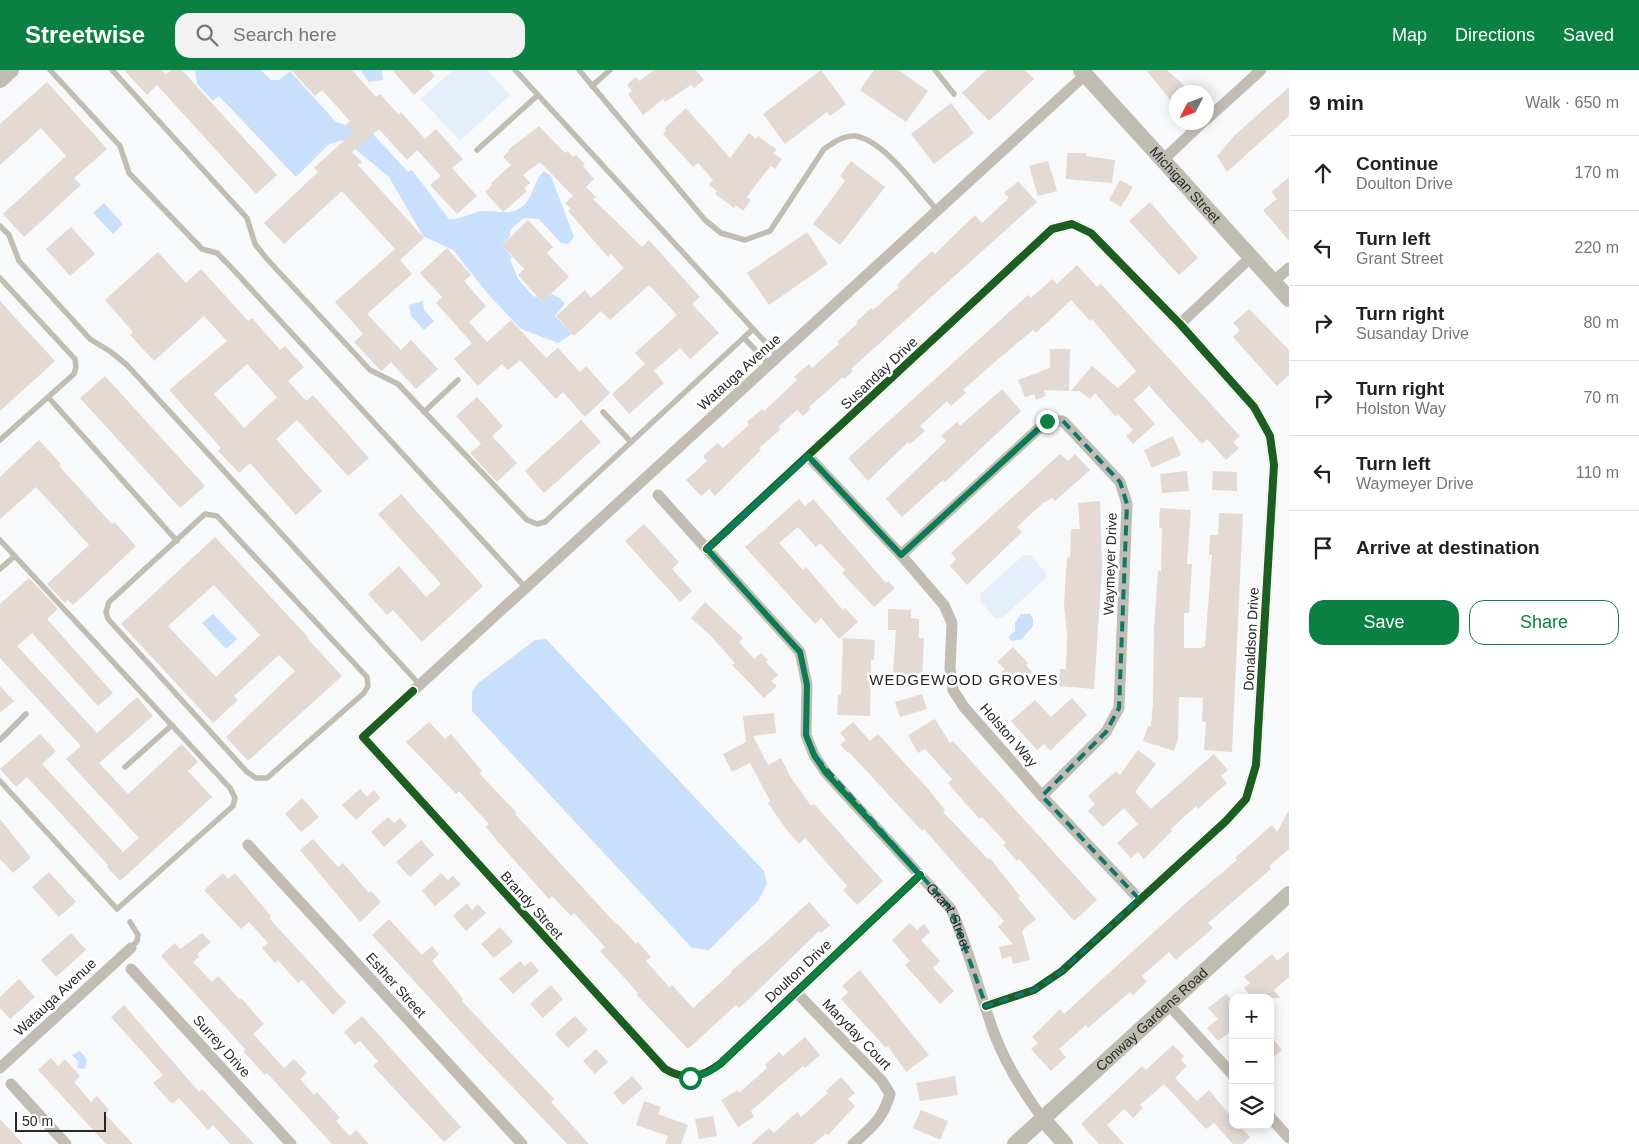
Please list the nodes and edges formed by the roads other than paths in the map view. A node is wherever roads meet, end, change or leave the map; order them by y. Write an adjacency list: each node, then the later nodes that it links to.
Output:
1 (11, 70): 10 (street)
2 (50, 70): 45 (lane)
3 (112, 70): 33 (lane)
4 (515, 70): 13 (lane)
5 (579, 70): 11 (lane)
6 (610, 70): 11 (lane)
7 (935, 70): 12 (lane)
8 (1261, 70): 14 (street)
9 (1083, 73): 17 (street, Michigan Street); 18 (street, Watauga Avenue)
10 (0, 80)
11 (592, 86): 18 (lane)
12 (954, 94)
13 (538, 95): 16 (lane); 27 (lane)
14 (1214, 113)
15 (1195, 130): 17 (street)
16 (477, 150)
17 (1163, 160): 21 (street, Michigan Street)
18 (937, 210): 29 (street, Watauga Avenue)
19 (1072, 224): 26 (street, Donaldson Drive); 37 (street, Susanday Drive)
20 (0, 226): 46 (lane)
21 (1251, 257): 24 (street, Michigan Street); 26 (street)
22 (1289, 268): 24 (street)
23 (0, 278): 32 (lane)
24 (1273, 282): 25 (street, Michigan Street)
25 (1289, 299)
26 (1180, 324): 57 (street, Donaldson Drive)
27 (753, 329): 28 (lane); 29 (lane)
28 (744, 338): 30 (lane); 36 (lane)
29 (778, 356): 30 (street, Watauga Avenue)
30 (769, 364): 45 (street, Watauga Avenue)
31 (458, 380): 33 (lane)
32 (48, 397): 35 (lane); 40 (lane)
33 (424, 412): 36 (lane)
34 (603, 412): 36 (lane)
35 (0, 440)
36 (631, 442)
37 (808, 456): 41 (street, Susanday Drive); 42 (street, Holston Way)
38 (658, 496): 41 (street, Grant Street)
39 (0, 540): 43 (lane)
40 (176, 541): 40 (lane)
41 (707, 549): 55 (street, Grant Street)
42 (901, 555): 53 (street, Holston Way); 53 (street, Waymeyer Drive)
43 (15, 556): 44 (lane); 48 (lane)
44 (0, 569)
45 (526, 588): 46 (street, Watauga Avenue)
46 (416, 688)
47 (26, 714): 50 (lane)
48 (172, 725): 51 (lane); 52 (lane)
49 (363, 737): 66 (street, Brandy Street)
50 (0, 740)
51 (125, 767)
52 (0, 781)
53 (1042, 796): 57 (street, Holston Way)
54 (248, 845): 73 (street, Esther Street)
55 (920, 875): 61 (street, Doulton Drive); 63 (street, Grant Street)
56 (1289, 894): 62 (street, Conway Gardens Road)
57 (1139, 899): 63 (street, Donaldson Drive)
58 (130, 922): 59 (lane)
59 (131, 948): 64 (street, Watauga Avenue)
60 (131, 969): 72 (street, Surrey Drive)
61 (797, 993): 66 (street, Doulton Drive); 74 (street, Maryday Court)
62 (1168, 1004): 65 (street); 68 (street, Conway Gardens Road)
63 (986, 1006): 68 (street, Grant Street)
64 (0, 1068)
65 (1229, 1072)
66 (690, 1078)
67 (11, 1084): 71 (street)
68 (1043, 1120): 75 (street, Conway Gardens Road); 76 (street, Grant Street)
69 (1274, 1121): 70 (street)
70 (1289, 1138)
71 (66, 1144)
72 (291, 1144)
73 (522, 1144)
74 (853, 1144)
75 (1015, 1144)
76 (1065, 1144)

